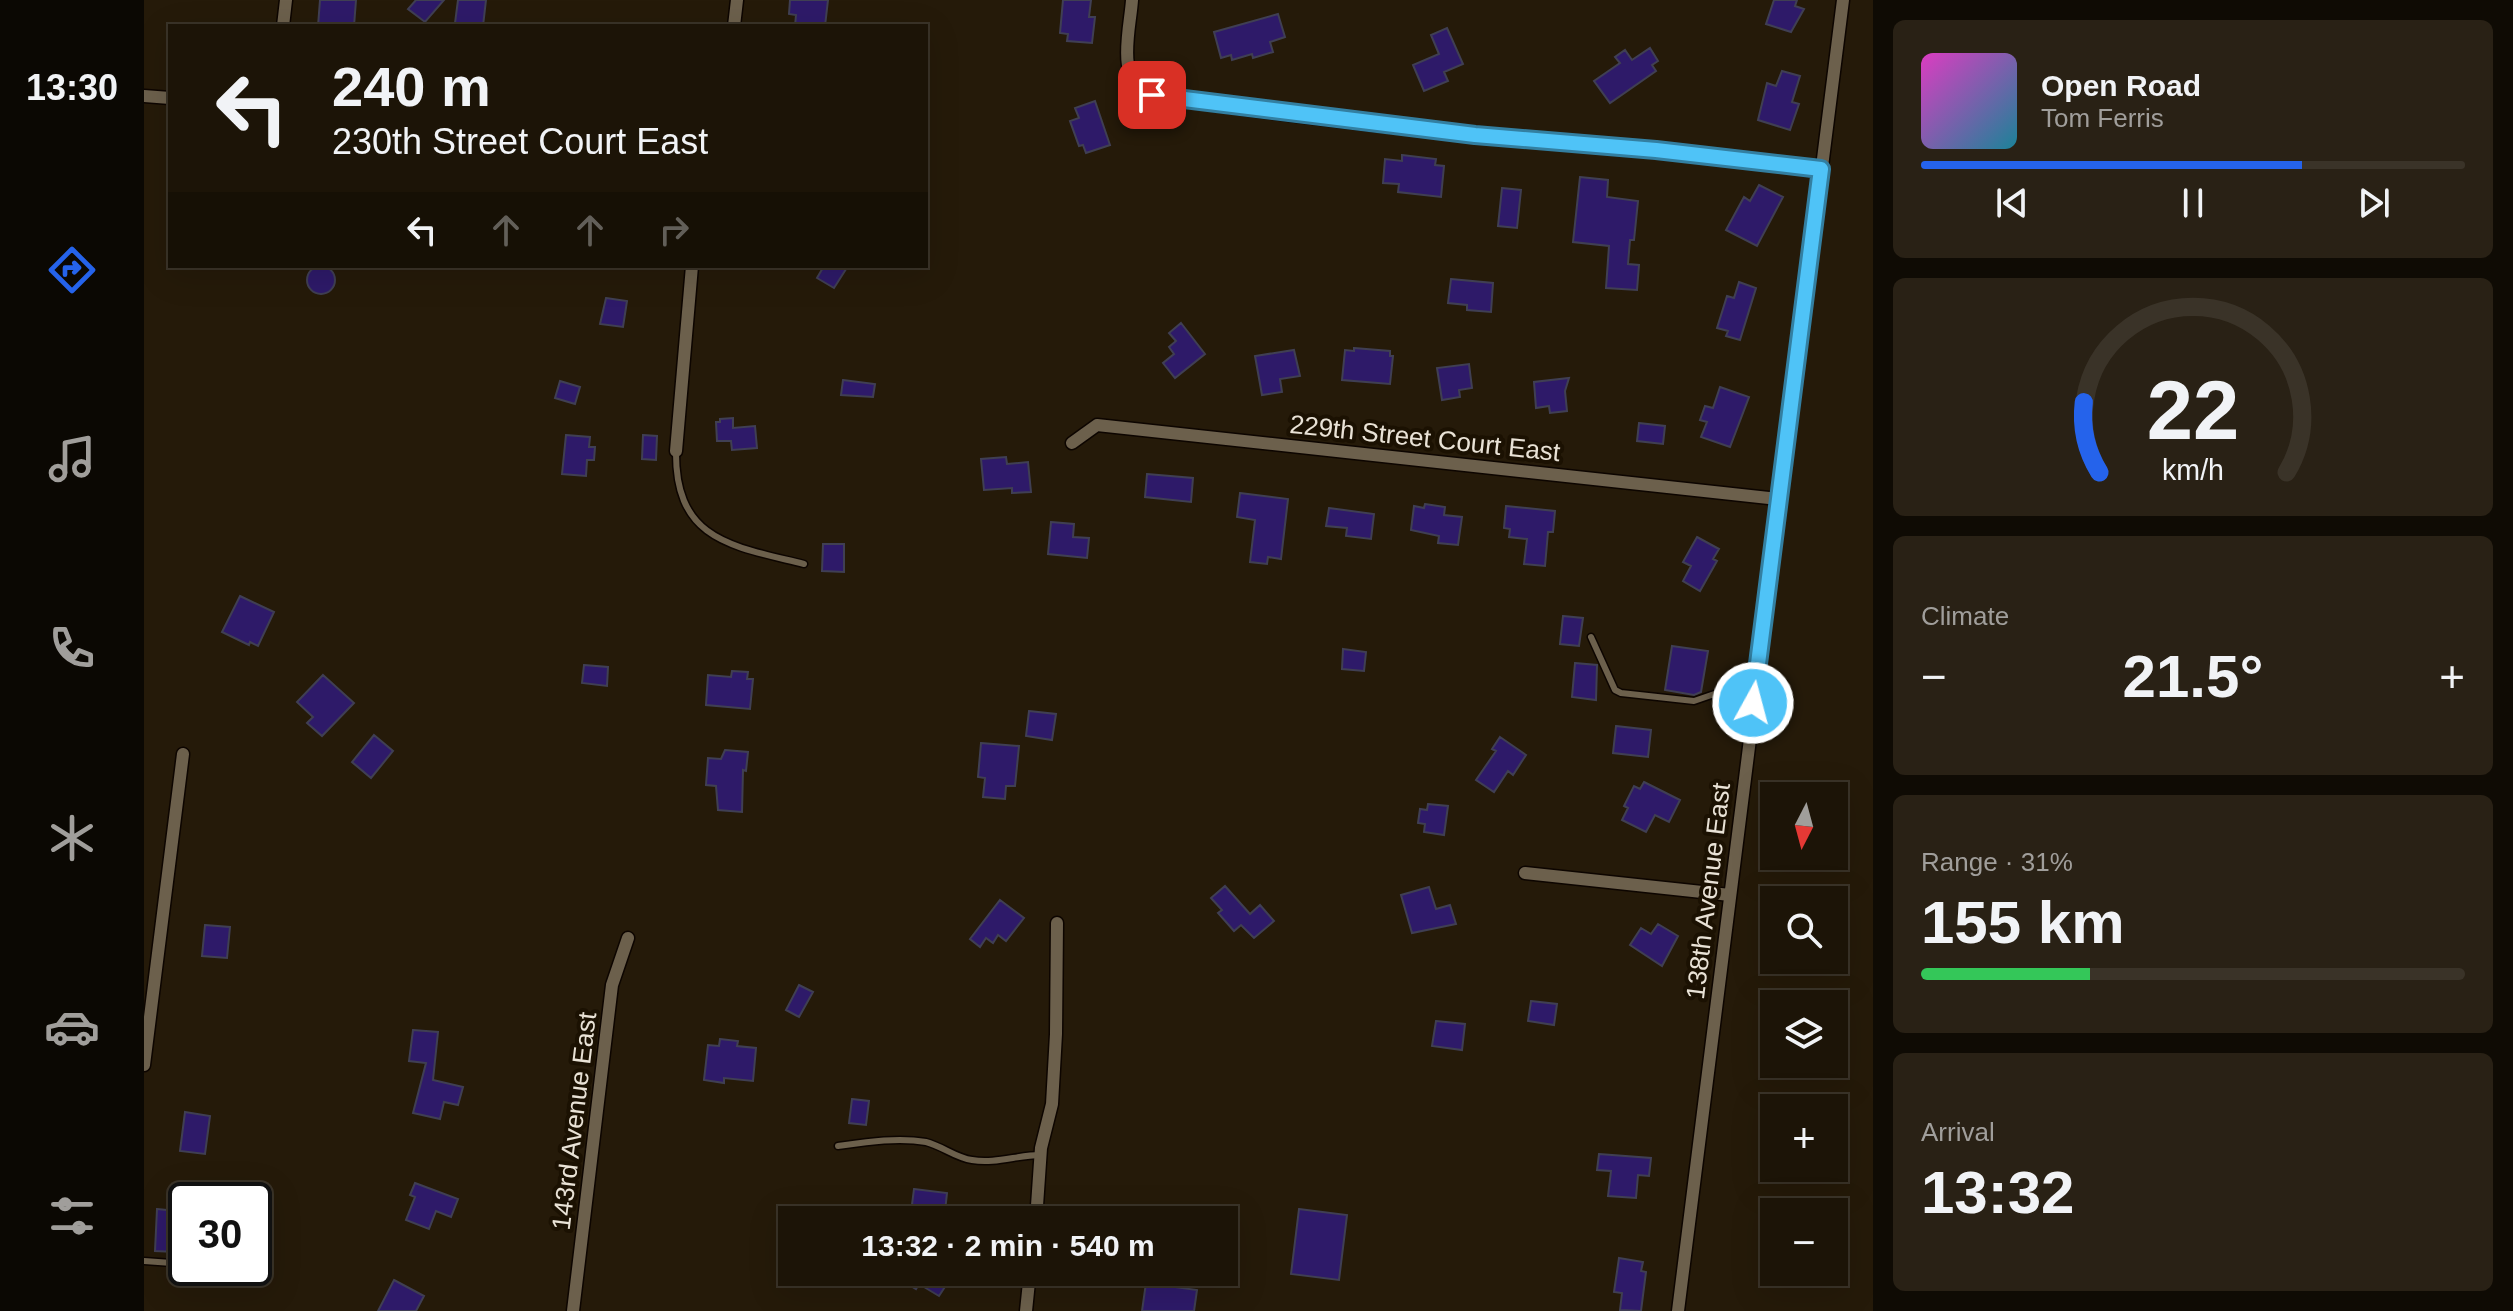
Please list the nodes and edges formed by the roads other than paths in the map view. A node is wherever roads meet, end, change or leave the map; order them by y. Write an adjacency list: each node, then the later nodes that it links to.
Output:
1 (286, 0): 5 (street)
2 (737, 0): 6 (street)
3 (1132, 0): 9 (street)
4 (1843, 0): 9 (street, 138th Avenue East)
5 (283, 24)
6 (734, 24)
7 (144, 96): 8 (street)
8 (168, 98)
9 (1821, 169): 13 (street, 138th Avenue East)
10 (692, 268): 12 (street)
11 (1072, 443): 13 (street, 229th Street Court East)
12 (676, 451): 14 (lane)
13 (1778, 499): 16 (street, 138th Avenue East)
14 (804, 564)
15 (1591, 637): 16 (lane)
16 (1753, 703): 19 (street, 138th Avenue East)
17 (183, 754): 22 (street)
18 (1525, 873): 19 (street)
19 (1730, 895): 31 (street, 138th Avenue East)
20 (1057, 923): 24 (street)
21 (628, 938): 29 (street, 143rd Avenue East)
22 (144, 1065)
23 (838, 1146): 24 (lane)
24 (1040, 1155): 25 (street)
25 (1037, 1206)
26 (144, 1261): 27 (lane)
27 (168, 1263)
28 (1029, 1286): 30 (street)
29 (573, 1311)
30 (1026, 1311)
31 (1678, 1311)

